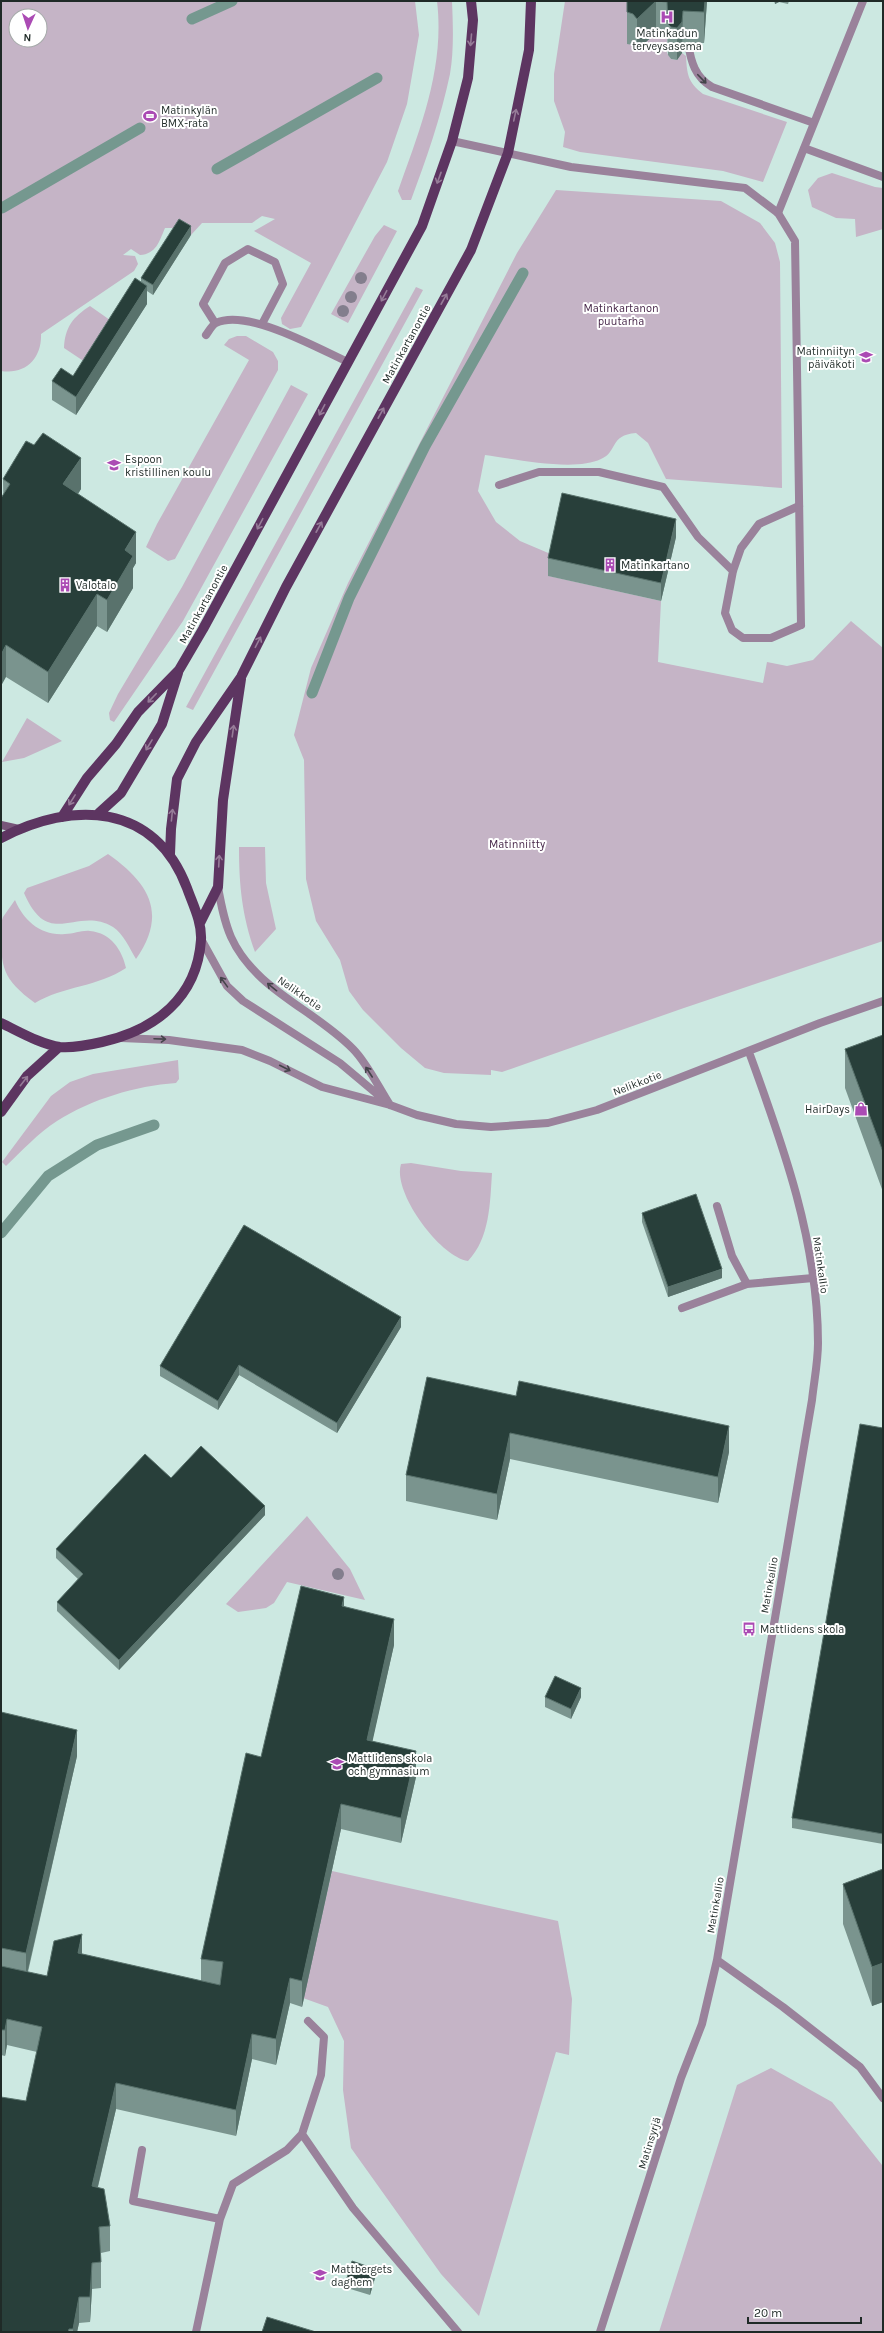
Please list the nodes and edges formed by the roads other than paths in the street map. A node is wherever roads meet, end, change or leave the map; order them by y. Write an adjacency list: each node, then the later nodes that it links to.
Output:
1 (471, 1): 6 (main road, Matinkartanontie, one-way to 6)
2 (531, 1): 8 (main road, Matinkartanontie, one-way to 2)
3 (864, 1): 5 (street)
4 (688, 43): 5 (street, one-way to 5)
5 (814, 123): 7 (street)
6 (452, 141): 8 (street); 14 (main road, Matinkartanontie, one-way to 14)
7 (804, 148): 9 (street); 10 (street)
8 (508, 153): 10 (street); 19 (main road, Matinkartanontie, one-way to 8)
9 (883, 177)
10 (778, 213): 16 (street)
11 (215, 323): 12 (street); 12 (street); 13 (street)
12 (262, 324): 14 (street)
13 (206, 335)
14 (348, 362): 18 (main road, Matinkartanontie, one-way to 18)
15 (499, 485): 17 (street)
16 (799, 506): 17 (street); 17 (street)
17 (733, 571)
18 (179, 670): 20 (main road, Matinkartanontie, one-way to 20); 21 (main road, Matinkartanontie, one-way to 21)
19 (241, 677): 25 (main road, Matinkartanontie, one-way to 19); 26 (main road, Matinkartanontie, one-way to 19)
20 (99, 814): 21 (main road); 25 (main road)
21 (62, 817): 23 (main road)
22 (1, 825): 23 (main road)
23 (19, 829): 24 (main road)
24 (1, 838)
25 (170, 854): 27 (main road)
26 (218, 887): 27 (main road, Matinkartanontie); 34 (street, Nelikkotie, one-way to 26)
27 (200, 923): 28 (main road)
28 (201, 939): 31 (main road); 34 (street, Nelikkotie, one-way to 28)
29 (883, 1001): 33 (street, Nelikkotie)
30 (1, 1023): 32 (main road)
31 (121, 1038): 32 (main road); 34 (street, Nelikkotie, one-way to 34)
32 (60, 1047): 35 (main road, one-way to 32)
33 (749, 1052): 34 (street, Nelikkotie); 37 (street, Matinkallio)
34 (390, 1105)
35 (1, 1112)
36 (717, 1206): 38 (street)
37 (812, 1278): 38 (street); 40 (street, Matinkallio)
38 (747, 1284): 39 (street)
39 (682, 1308)
40 (717, 1960): 42 (street); 48 (street, Matinsyrjä)
41 (308, 2021): 43 (street)
42 (883, 2098)
43 (302, 2134): 45 (street); 47 (street)
44 (142, 2150): 45 (street)
45 (220, 2219): 46 (street)
46 (196, 2332)
47 (458, 2332)
48 (600, 2332)

